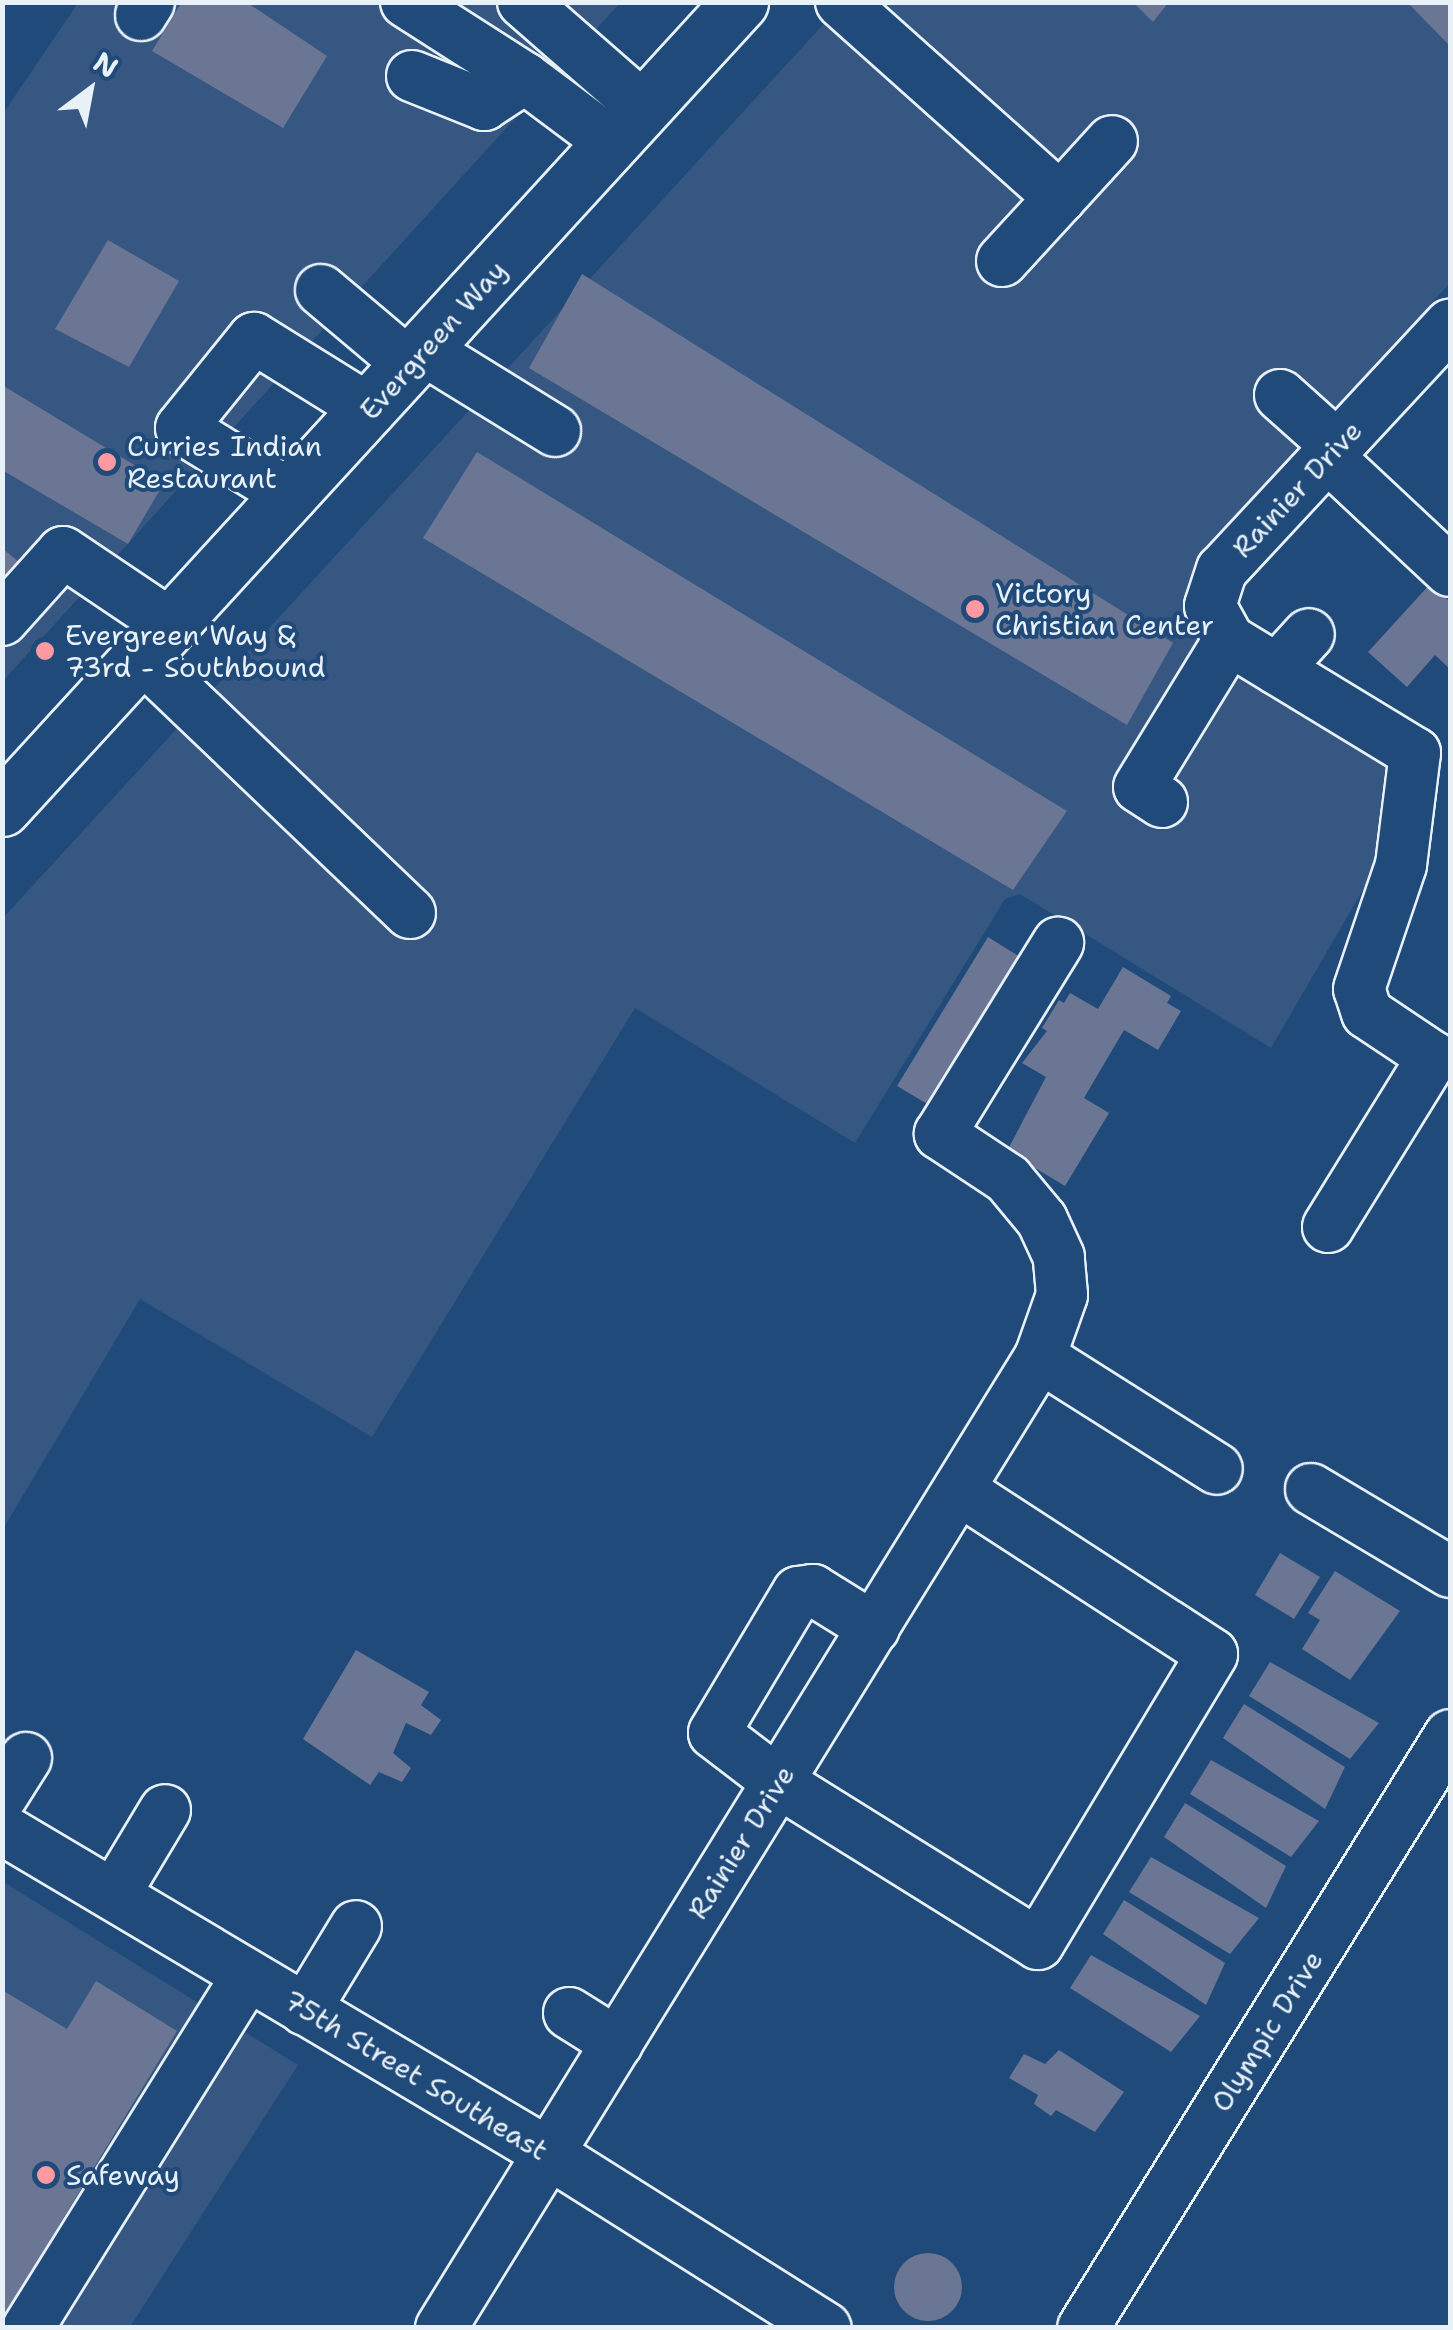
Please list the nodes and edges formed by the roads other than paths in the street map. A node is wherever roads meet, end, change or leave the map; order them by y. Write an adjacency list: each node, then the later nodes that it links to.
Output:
1 (406, 2): 6 (street)
2 (523, 2): 7 (street)
3 (740, 2): 7 (main road, Evergreen Way)
4 (841, 2): 9 (street)
5 (412, 76): 6 (street)
6 (525, 78): 7 (street)
7 (628, 126): 13 (main road, Evergreen Way)
8 (1112, 141): 9 (street)
9 (1060, 198): 10 (street)
10 (1002, 260)
11 (321, 290): 13 (street)
12 (1449, 329): 17 (street, Rainier Drive)
13 (417, 358): 15 (main road, Evergreen Way); 16 (street)
14 (1280, 396): 17 (street)
15 (370, 410): 18 (main road, Evergreen Way); 18 (street)
16 (555, 432)
17 (1332, 451): 19 (street); 22 (street, Rainier Drive)
18 (292, 496): 21 (main road, Evergreen Way)
19 (1450, 571)
20 (2, 620): 21 (street)
21 (156, 640): 23 (main road, Evergreen Way); 25 (street)
22 (1229, 640): 24 (street); 27 (street)
23 (6, 797)
24 (1162, 802)
25 (410, 913)
26 (1058, 943): 29 (street, Rainier Drive)
27 (1442, 1043): 28 (street)
28 (1328, 1227)
29 (1040, 1357): 30 (street, Rainier Drive); 31 (street)
30 (961, 1460): 34 (street, Rainier Drive); 36 (street)
31 (1217, 1469)
32 (1311, 1489): 33 (street)
33 (1450, 1572)
34 (874, 1628): 36 (street, Rainier Drive); 36 (street)
35 (1450, 1735): 49 (street, Olympic Drive)
36 (778, 1782): 44 (street, Rainier Drive)
37 (165, 1810): 39 (street)
38 (2, 1829): 39 (street, 75th Street Southeast)
39 (114, 1896): 41 (street, 75th Street Southeast)
40 (356, 1926): 42 (street)
41 (247, 1976): 42 (street, 75th Street Southeast); 46 (street)
42 (305, 2010): 45 (street, 75th Street Southeast)
43 (569, 2013): 44 (street)
44 (617, 2043): 45 (street, Rainier Drive)
45 (548, 2153): 47 (street, Rainier Drive); 48 (street, 75th Street Southeast)
46 (28, 2328)
47 (440, 2328)
48 (826, 2328)
49 (1083, 2328)

